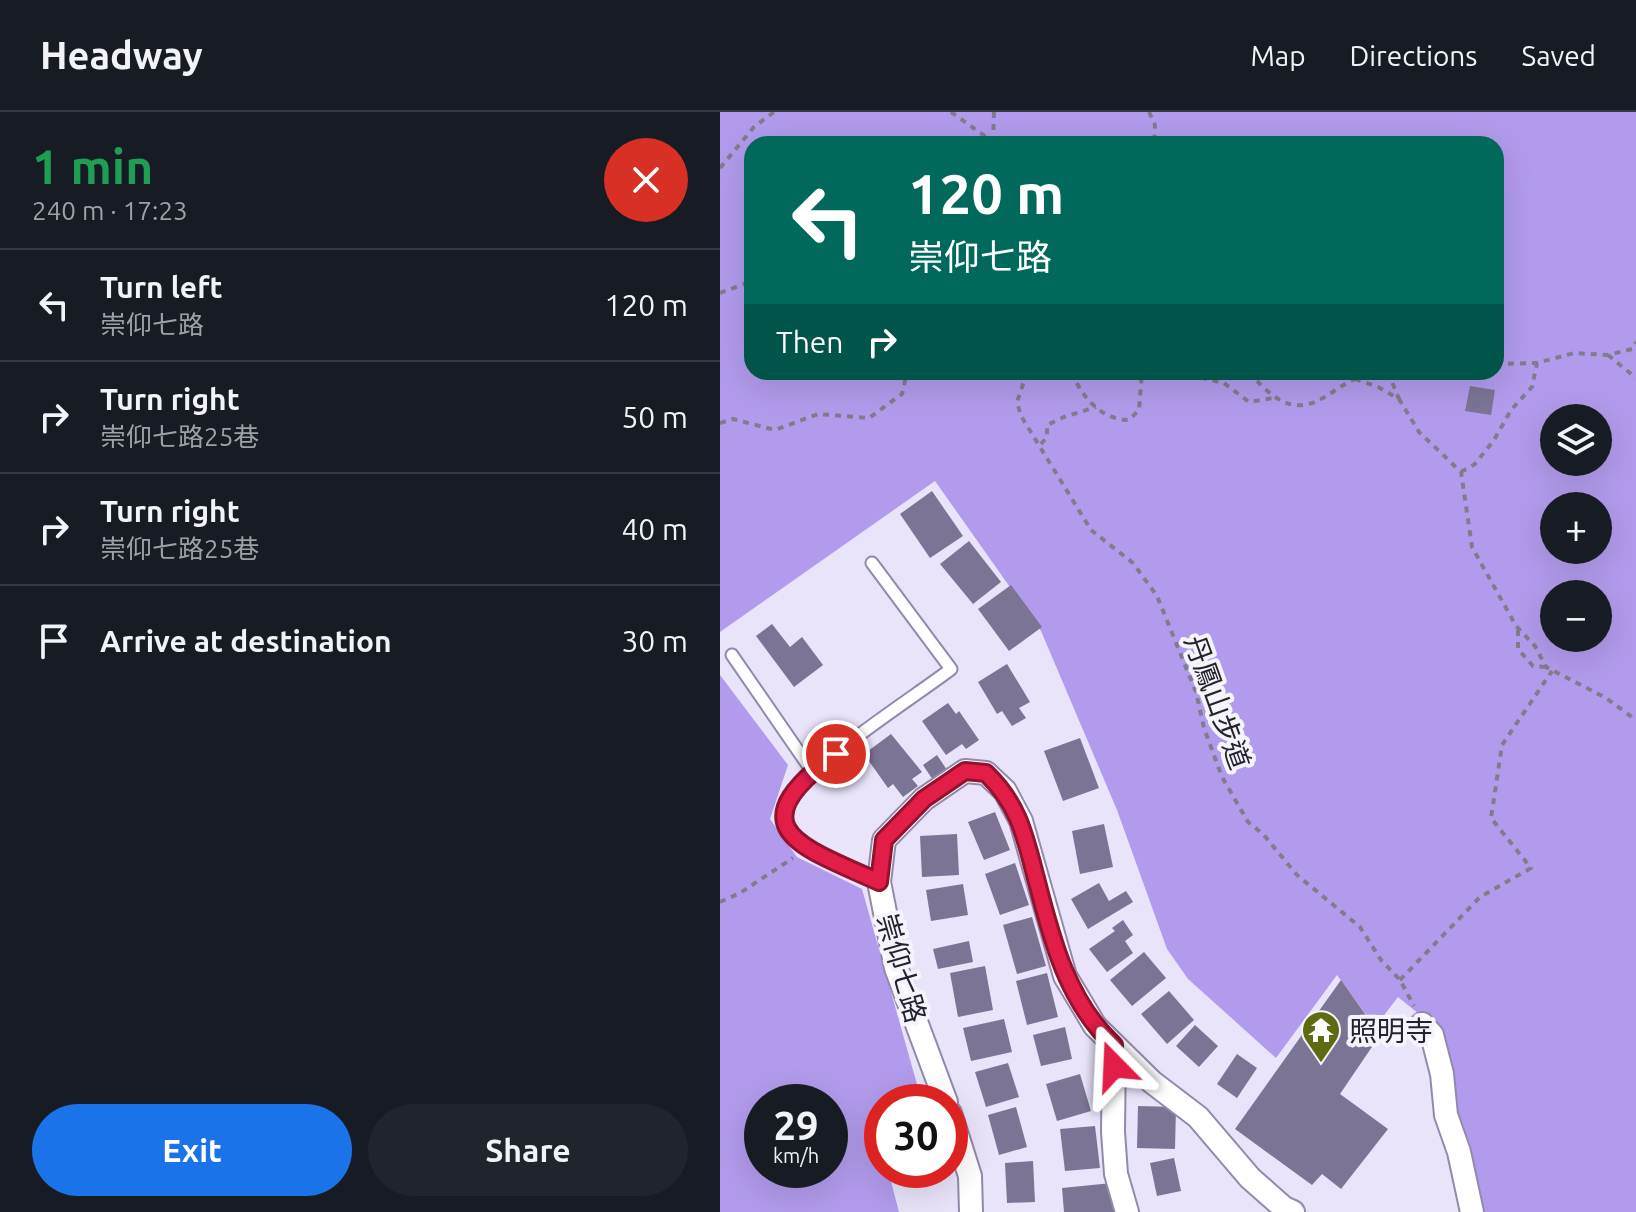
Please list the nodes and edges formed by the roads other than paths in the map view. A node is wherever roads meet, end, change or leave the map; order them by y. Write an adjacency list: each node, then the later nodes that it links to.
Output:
1 (872, 563): 3 (lane)
2 (732, 655): 3 (lane)
3 (812, 771): 4 (lane)
4 (879, 882): 6 (street, 崇仰七路); 7 (street, 崇仰七路)
5 (1422, 1024): 12 (street)
6 (1114, 1045): 10 (street); 11 (street, 崇仰七路)
7 (939, 1084)
8 (968, 1170): 9 (street)
9 (971, 1212)
10 (1127, 1212)
11 (1293, 1212)
12 (1472, 1212)

